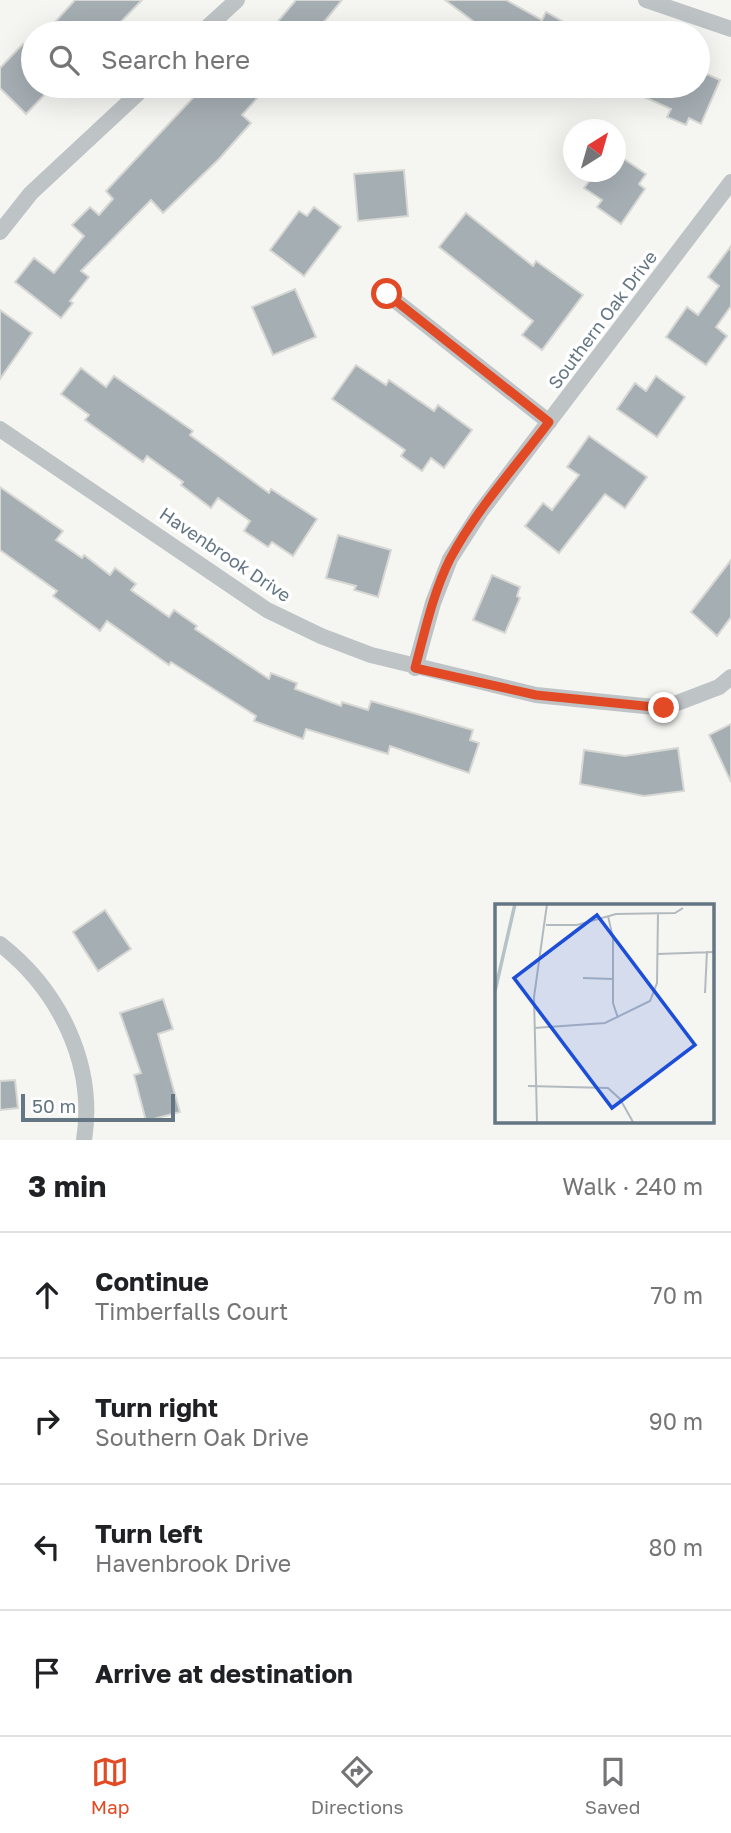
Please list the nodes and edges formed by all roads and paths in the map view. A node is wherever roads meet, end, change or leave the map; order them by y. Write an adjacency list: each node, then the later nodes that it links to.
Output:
1 (236, 0): 3 (street)
2 (646, 0): 4 (street)
3 (214, 21)
4 (708, 21)
5 (710, 22): 6 (street)
6 (731, 29)
7 (133, 98): 9 (street)
8 (731, 182): 11 (street, Southern Oak Drive)
9 (0, 232)
10 (387, 294): 11 (street)
11 (549, 422): 13 (street, Southern Oak Drive)
12 (0, 429): 13 (street, Havenbrook Drive)
13 (415, 668): 14 (street, Havenbrook Drive)
14 (731, 677)
15 (0, 944): 16 (street)
16 (84, 1140)

